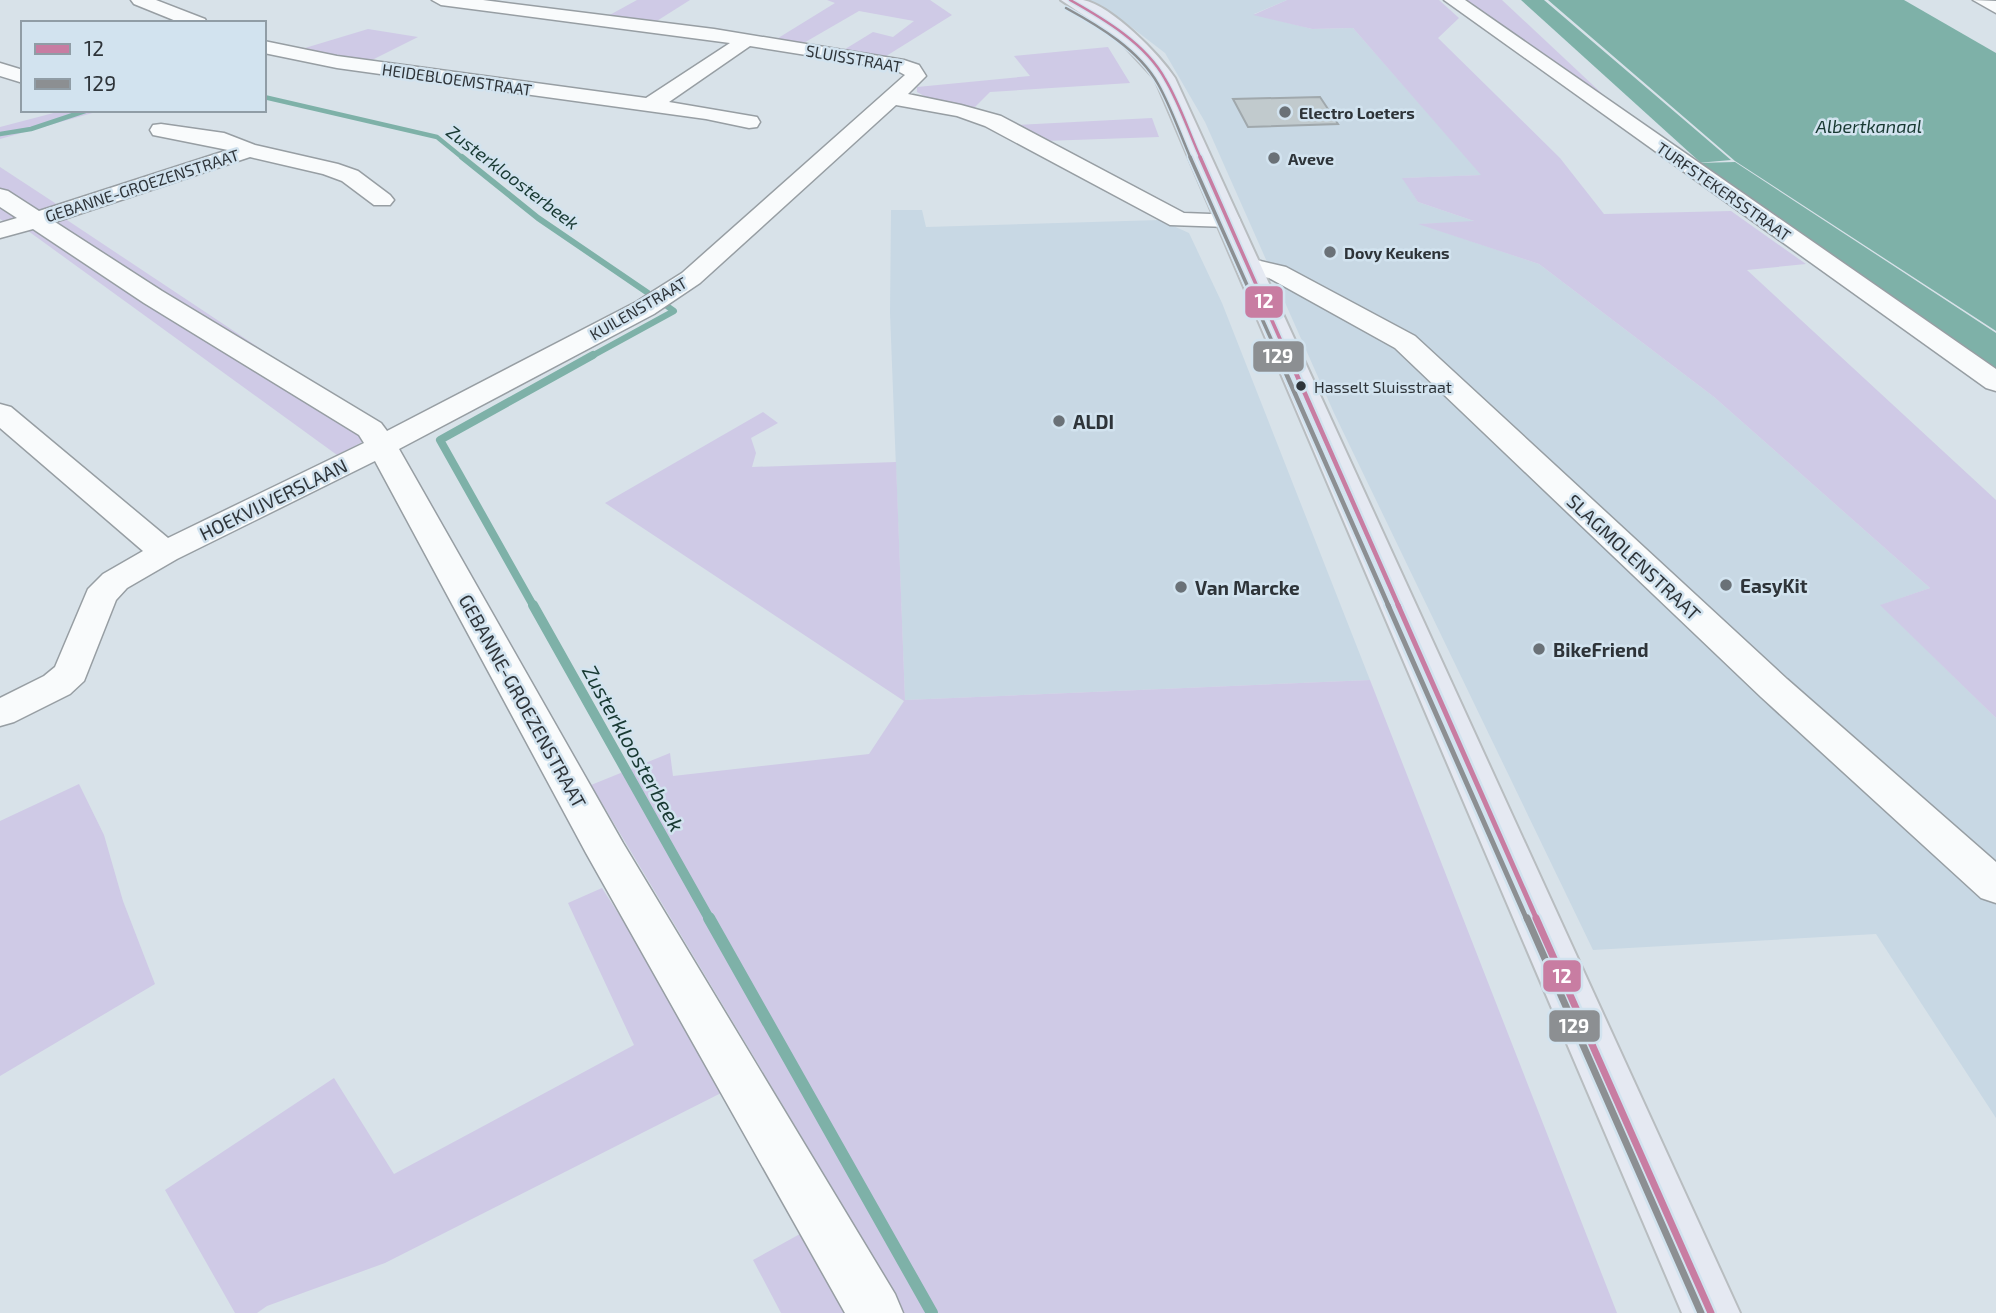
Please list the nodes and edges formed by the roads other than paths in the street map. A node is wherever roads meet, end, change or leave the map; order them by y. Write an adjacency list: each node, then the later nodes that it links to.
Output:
1 (140, 0): 7 (street)
2 (441, 0): 8 (street, SLUISSTRAAT)
3 (1070, 0): 20 (main road)
4 (1453, 0): 23 (street, TURFSTEKERSSTRAAT)
5 (1982, 0): 6 (street)
6 (1996, 8)
7 (193, 21)
8 (747, 40): 12 (street, SLUISSTRAAT); 13 (street)
9 (266, 47): 13 (street, HEIDEBLOEMSTRAAT)
10 (0, 69): 11 (street)
11 (21, 76)
12 (894, 98): 20 (street, SLUISSTRAAT); 25 (street, KUILENSTRAAT)
13 (650, 106): 14 (street, HEIDEBLOEMSTRAAT)
14 (750, 122)
15 (161, 130): 16 (street, GEBANNE-GROEZENSTRAAT)
16 (248, 150): 18 (street, GEBANNE-GROEZENSTRAAT); 19 (street, GEBANNE-GROEZENSTRAAT)
17 (0, 196): 19 (street, GEBANNE-GROEZENSTRAAT)
18 (382, 200)
19 (36, 220): 21 (street); 25 (street, GEBANNE-GROEZENSTRAAT)
20 (1227, 220): 22 (main road)
21 (0, 231)
22 (1248, 266): 28 (street, SLAGMOLENSTRAAT); 30 (main road)
23 (1996, 382)
24 (0, 413): 26 (street)
25 (382, 446): 26 (street, HOEKVIJVERSLAAN); 29 (street, GEBANNE-GROEZENSTRAAT)
26 (165, 552): 27 (street, HOEKVIJVERSLAAN)
27 (0, 713)
28 (1996, 887)
29 (875, 1313)
30 (1711, 1313)

